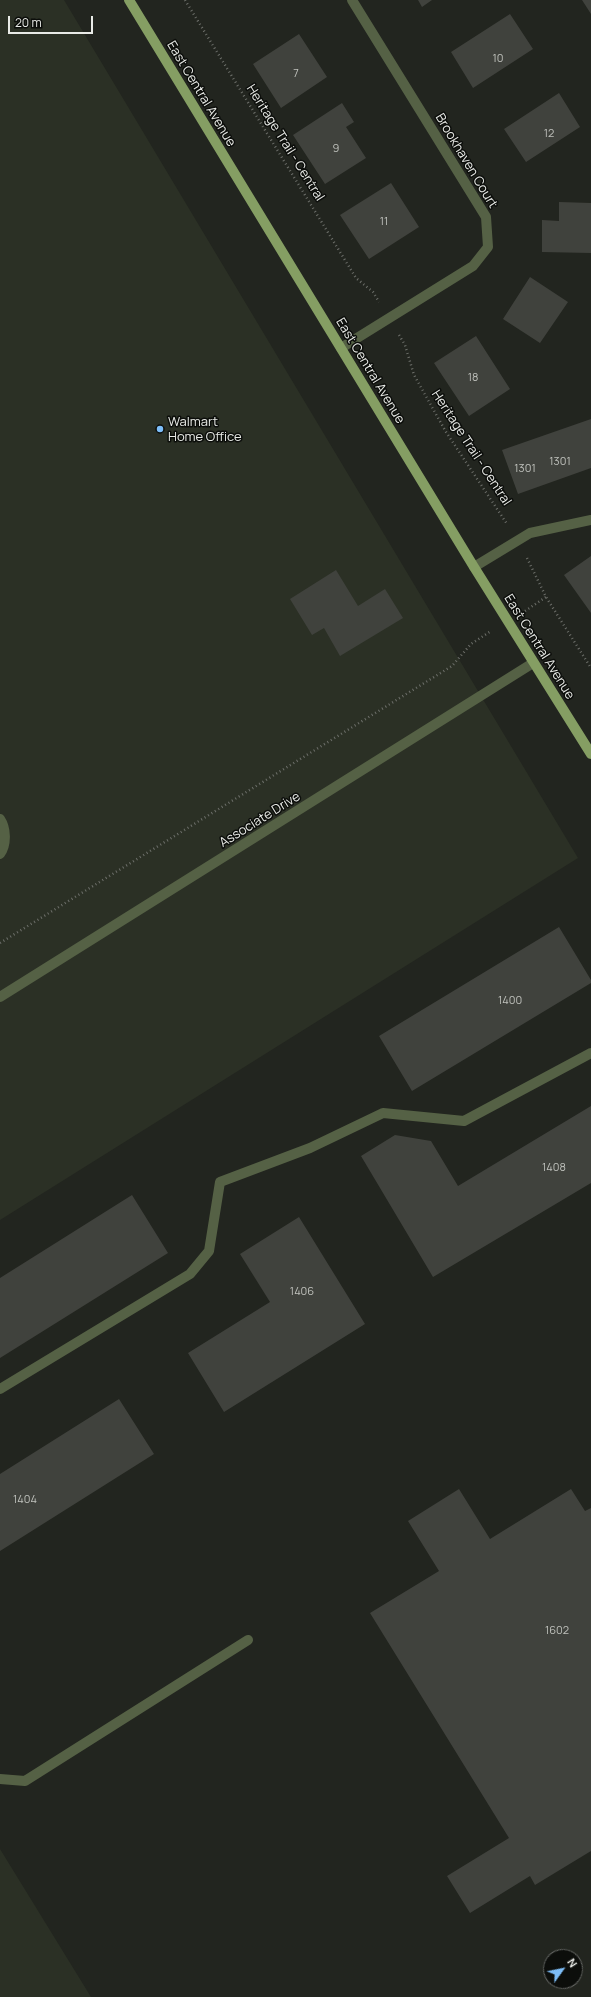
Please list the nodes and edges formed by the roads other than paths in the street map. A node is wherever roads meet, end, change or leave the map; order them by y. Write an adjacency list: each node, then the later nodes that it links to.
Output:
1 (129, 0): 3 (main road, East Central Avenue)
2 (352, 0): 3 (street, Brookhaven Court)
3 (341, 348): 5 (main road, East Central Avenue)
4 (591, 520): 5 (street)
5 (474, 568): 6 (main road, East Central Avenue)
6 (533, 663): 7 (main road, East Central Avenue); 10 (street, Associate Drive)
7 (591, 754)
8 (0, 819): 9 (street)
9 (0, 854)
10 (0, 997)
11 (591, 1053): 12 (street)
12 (0, 1389)
13 (248, 1640): 14 (street)
14 (0, 1779)

